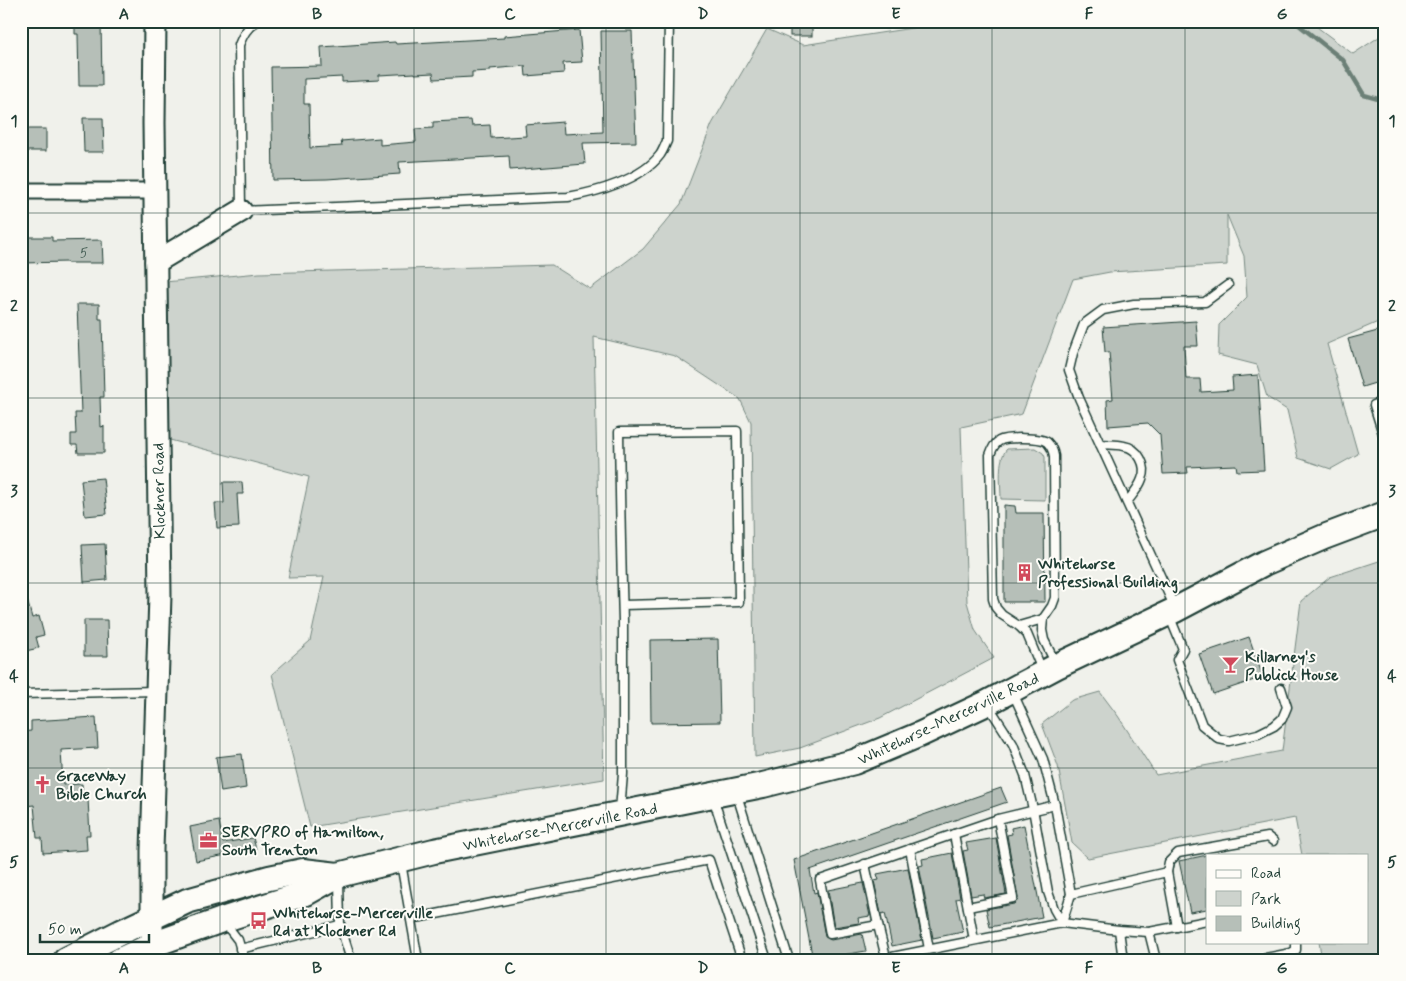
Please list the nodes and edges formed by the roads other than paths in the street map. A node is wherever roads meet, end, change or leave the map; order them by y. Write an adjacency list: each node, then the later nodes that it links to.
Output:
1 (155, 21): 5 (main road, Klockner Road)
2 (257, 21): 6 (lane)
3 (669, 21): 6 (lane)
4 (21, 191): 5 (street)
5 (155, 191): 7 (main road, Klockner Road)
6 (241, 211): 7 (main road)
7 (156, 262): 21 (main road, Klockner Road)
8 (1228, 285): 11 (lane)
9 (1385, 401): 10 (lane)
10 (1385, 440)
11 (1100, 444): 12 (lane); 12 (lane)
12 (1127, 502): 15 (lane)
13 (1385, 514): 15 (main road, Whitehorse-Mercerville Road)
14 (623, 605): 14 (lane); 28 (lane)
15 (1172, 612): 18 (main road, Whitehorse-Mercerville Road); 19 (lane)
16 (1042, 619): 17 (lane); 17 (lane); 18 (lane)
17 (1019, 626): 18 (lane)
18 (1050, 670): 20 (main road, Whitehorse-Mercerville Road)
19 (1281, 688)
20 (1012, 690): 23 (main road, Whitehorse-Mercerville Road); 26 (lane)
21 (157, 691): 22 (lane); 39 (main road, Klockner Road)
22 (21, 694)
23 (987, 703): 24 (main road, Whitehorse-Mercerville Road); 27 (lane)
24 (736, 791): 25 (main road, Whitehorse-Mercerville Road); 62 (lane)
25 (712, 796): 28 (main road, Whitehorse-Mercerville Road); 61 (lane)
26 (1055, 805): 27 (lane); 37 (lane)
27 (1033, 810): 29 (lane); 43 (lane)
28 (620, 814): 33 (main road, Whitehorse-Mercerville Road)
29 (998, 819): 30 (lane); 38 (lane)
30 (954, 834): 32 (lane); 38 (lane)
31 (1273, 841): 35 (lane)
32 (910, 849): 34 (lane); 52 (lane)
33 (401, 860): 36 (main road, Whitehorse-Mercerville Road); 40 (lane)
34 (866, 864): 45 (lane); 45 (lane)
35 (1168, 872): 37 (lane); 46 (lane)
36 (338, 875): 39 (main road, Whitehorse-Mercerville Road); 41 (main road, Whitehorse-Mercerville Road); 44 (lane)
37 (1071, 894): 43 (lane)
38 (968, 907): 49 (lane)
39 (152, 917): 53 (main road, Klockner Road); 55 (main road, Whitehorse-Mercerville Road)
40 (411, 919): 59 (lane); 60 (lane)
41 (222, 920): 51 (lane); 53 (main road, Whitehorse-Mercerville Road)
42 (1206, 921): 46 (lane)
43 (1062, 923): 47 (lane); 49 (lane)
44 (340, 925): 51 (lane); 58 (lane)
45 (878, 925): 54 (lane)
46 (1177, 926): 48 (lane)
47 (1119, 930): 48 (lane); 64 (lane)
48 (1149, 932): 65 (lane)
49 (974, 940): 52 (lane)
50 (1296, 944): 66 (lane)
51 (240, 949): 57 (lane)
52 (929, 950): 54 (lane)
53 (152, 952): 56 (main road, Whitehorse-Mercerville Road)
54 (886, 958): 63 (lane)
55 (66, 960)
56 (120, 960)
57 (244, 960)
58 (351, 960)
59 (418, 960)
60 (742, 960)
61 (767, 960)
62 (789, 960)
63 (877, 960)
64 (1123, 960)
65 (1156, 960)
66 (1255, 960)

